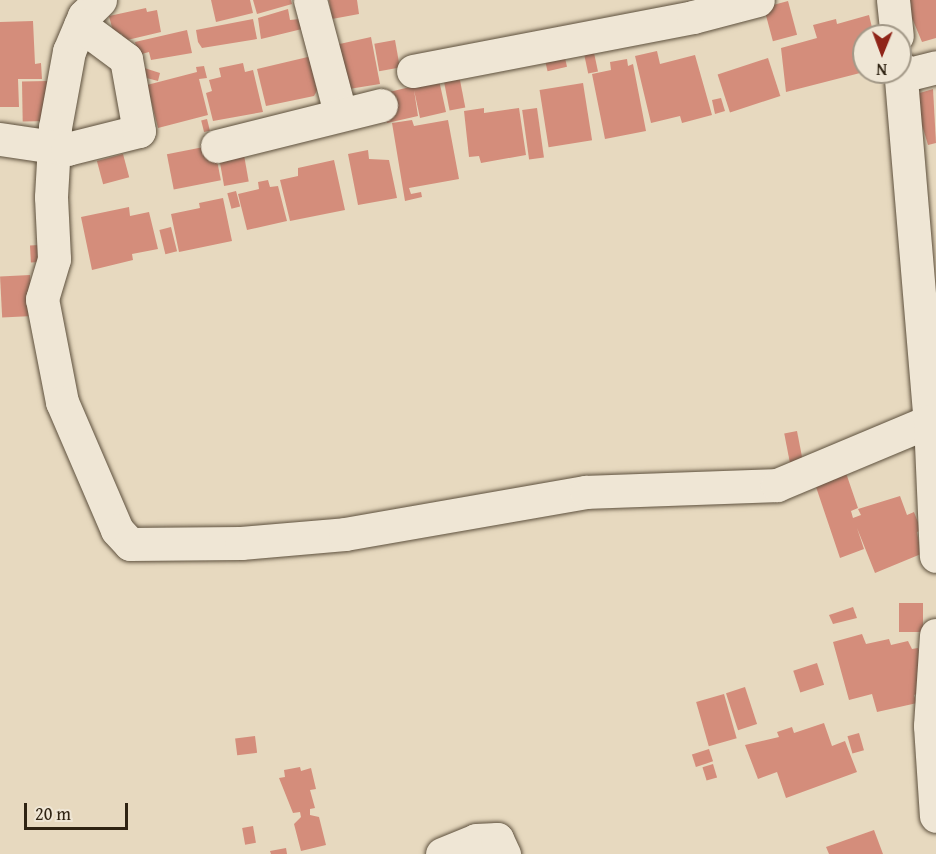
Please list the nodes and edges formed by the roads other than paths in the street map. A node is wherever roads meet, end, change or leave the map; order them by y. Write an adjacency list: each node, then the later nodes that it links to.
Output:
1 (310, 0): 11 (street)
2 (758, 0): 8 (street)
3 (893, 0): 5 (street)
4 (99, 7): 14 (street); 14 (street)
5 (896, 24)
6 (936, 67): 7 (street)
7 (912, 70)
8 (413, 71)
9 (901, 84): 15 (street)
10 (381, 105): 11 (street)
11 (340, 113): 13 (street)
12 (0, 139): 14 (street)
13 (217, 146)
14 (54, 148): 15 (street)
15 (930, 421): 16 (street)
16 (936, 556)
17 (936, 635): 18 (street)
18 (933, 724): 19 (street)
19 (936, 816)
20 (442, 854): 21 (street)
21 (504, 854)

